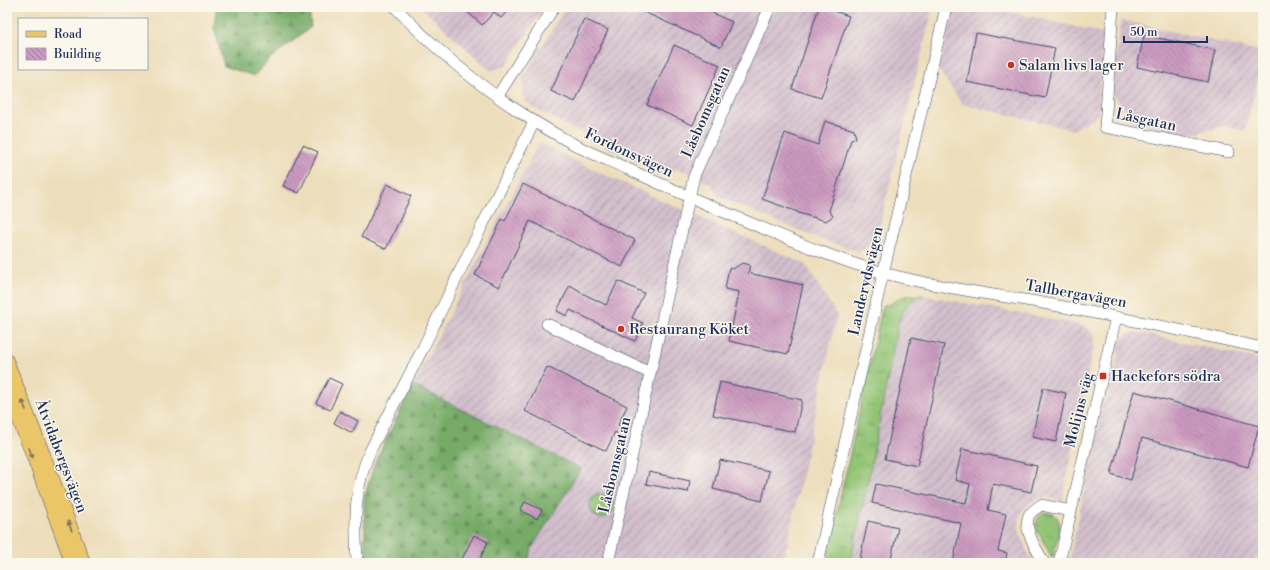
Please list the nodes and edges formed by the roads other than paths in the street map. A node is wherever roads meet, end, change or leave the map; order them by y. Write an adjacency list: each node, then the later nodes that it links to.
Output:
1 (395, 7): 6 (street, Fordonsvägen)
2 (554, 7): 6 (street)
3 (770, 7): 9 (street, Låsbomsgatan)
4 (946, 7): 10 (street, Landerydsvägen)
5 (1113, 7): 8 (street, Låsgatan)
6 (497, 97): 7 (street, Fordonsvägen)
7 (534, 122): 9 (street, Fordonsvägen); 20 (street)
8 (1229, 152)
9 (689, 197): 10 (street, Fordonsvägen); 15 (street, Låsbomsgatan)
10 (883, 272): 11 (street, Tallbergavägen); 22 (street, Landerydsvägen)
11 (1116, 317): 13 (street, Tallbergavägen); 17 (street, Molijns väg)
12 (547, 324): 15 (street)
13 (1263, 348)
14 (7, 361): 19 (main road, Åtvidabergsvägen, one-way to 14)
15 (650, 374): 21 (street, Låsbomsgatan)
16 (7, 390): 18 (main road, Åtvidabergsvägen, one-way to 18)
17 (1071, 511): 23 (street); 24 (street, Molijns väg)
18 (72, 563)
19 (84, 563)
20 (358, 563)
21 (608, 563)
22 (818, 563)
23 (1044, 563)
24 (1059, 563)

